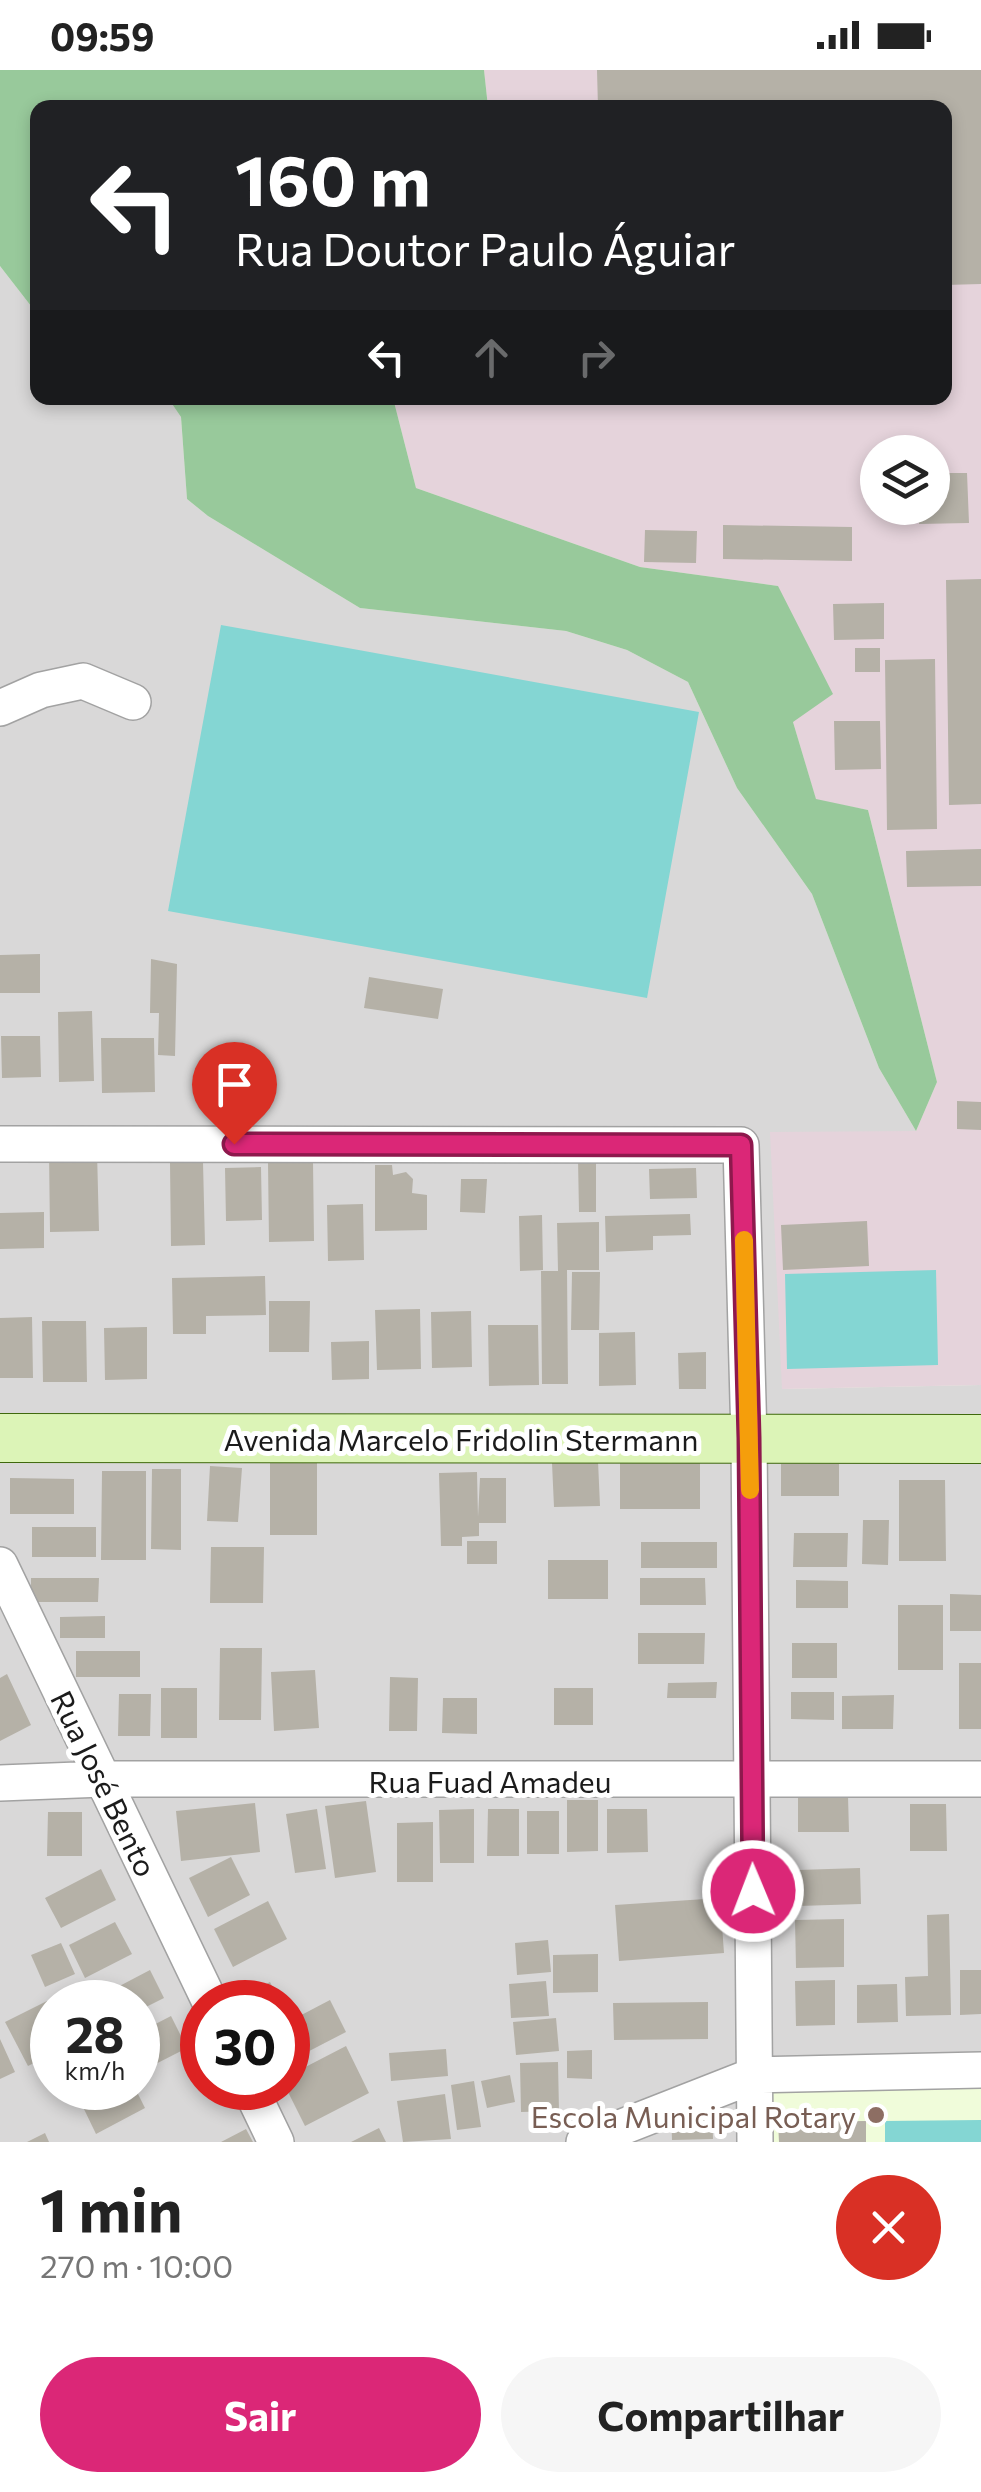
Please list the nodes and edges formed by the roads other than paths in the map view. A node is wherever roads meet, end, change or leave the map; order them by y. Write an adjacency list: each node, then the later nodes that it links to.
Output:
1 (133, 702): 2 (street)
2 (0, 708)
3 (0, 1144): 5 (street)
4 (0, 1438): 5 (street, Avenida Marcelo Fridolin Stermann)
5 (749, 1438): 6 (street, Avenida Marcelo Fridolin Stermann); 10 (street)
6 (981, 1439)
7 (0, 1564): 8 (street, Rua José Bento)
8 (103, 1779): 10 (street, Rua Fuad Amadeu); 11 (street, Rua Fuad Amadeu); 12 (street, Rua José Bento)
9 (981, 1779): 10 (street, Rua Fuad Amadeu)
10 (752, 1780): 14 (street)
11 (0, 1783)
12 (199, 1980)
13 (981, 2070): 14 (street)
14 (755, 2075): 17 (street); 18 (street)
15 (261, 2110): 16 (street)
16 (276, 2142)
17 (584, 2142)
18 (755, 2142)

